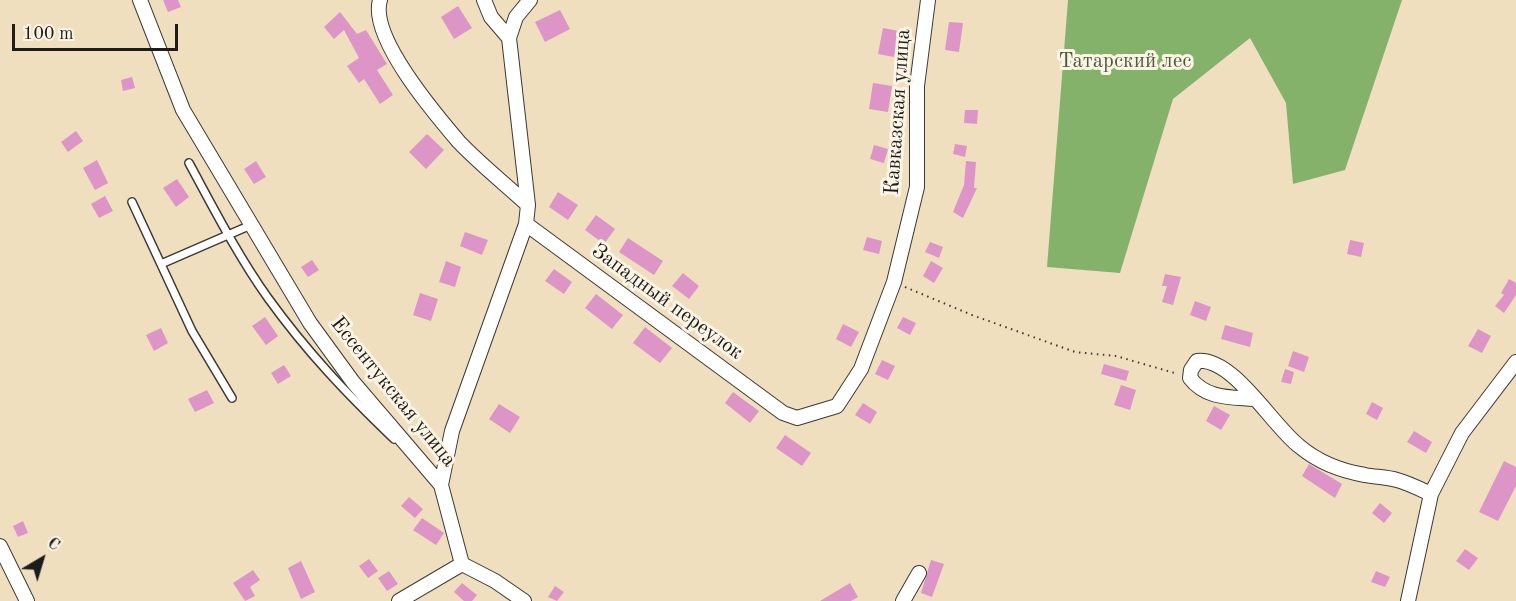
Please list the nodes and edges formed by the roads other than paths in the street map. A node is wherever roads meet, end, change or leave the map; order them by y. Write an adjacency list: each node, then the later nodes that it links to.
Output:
1 (140, 0): 11 (street, Ессентукская улица)
2 (380, 0): 9 (street)
3 (484, 0): 6 (street)
4 (530, 0): 6 (street)
5 (928, 0): 17 (street, Кавказская улица)
6 (509, 38): 9 (street)
7 (189, 163): 12 (lane)
8 (132, 202): 13 (lane)
9 (528, 205): 10 (street)
10 (526, 224): 17 (street, Западный переулок); 19 (street)
11 (251, 225): 12 (lane); 18 (street, Ессентукская улица)
12 (228, 234): 13 (lane); 18 (lane)
13 (161, 264): 15 (lane)
14 (1516, 362): 20 (street)
15 (232, 398)
16 (1254, 399): 16 (street); 20 (street)
17 (783, 413)
18 (420, 460): 19 (street, Ессентукская улица)
19 (441, 485): 22 (street, Ессентукская улица)
20 (1431, 494): 28 (street)
21 (0, 546): 24 (street)
22 (462, 564): 25 (street); 26 (street)
23 (919, 573): 27 (street)
24 (27, 601)
25 (399, 601)
26 (524, 601)
27 (903, 601)
28 (1408, 601)

